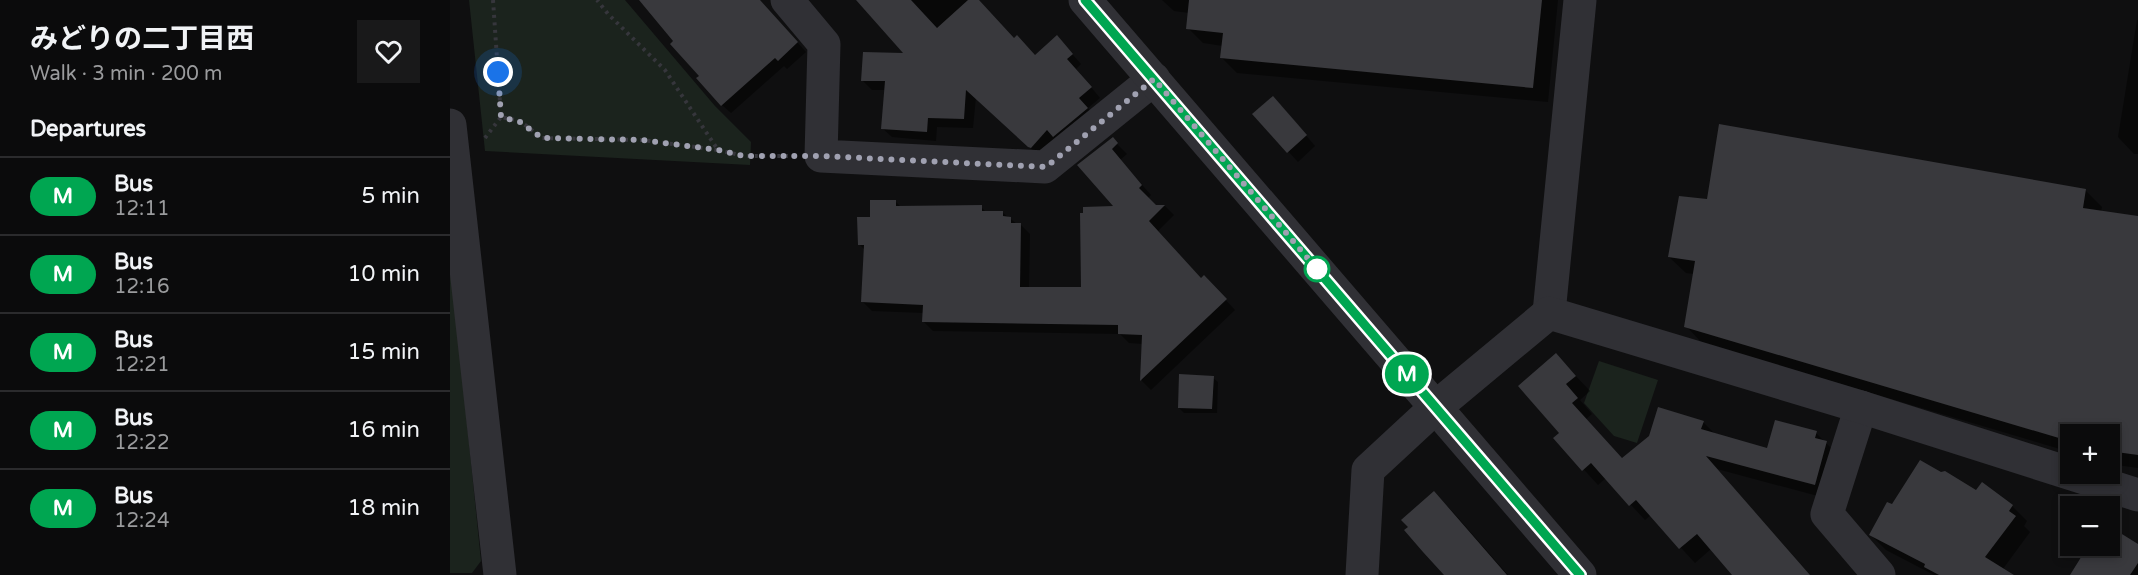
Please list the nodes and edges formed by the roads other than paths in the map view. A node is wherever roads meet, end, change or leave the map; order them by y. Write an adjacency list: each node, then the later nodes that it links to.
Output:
1 (787, 0): 4 (street)
2 (1085, 0): 4 (street)
3 (1580, 0): 6 (street)
4 (1154, 79): 7 (street)
5 (450, 125): 10 (street)
6 (1550, 313): 7 (street); 8 (street)
7 (1436, 407): 11 (street); 12 (street)
8 (1861, 407): 9 (street); 13 (street)
9 (2138, 495)
10 (500, 575)
11 (1362, 575)
12 (1580, 575)
13 (1879, 575)

